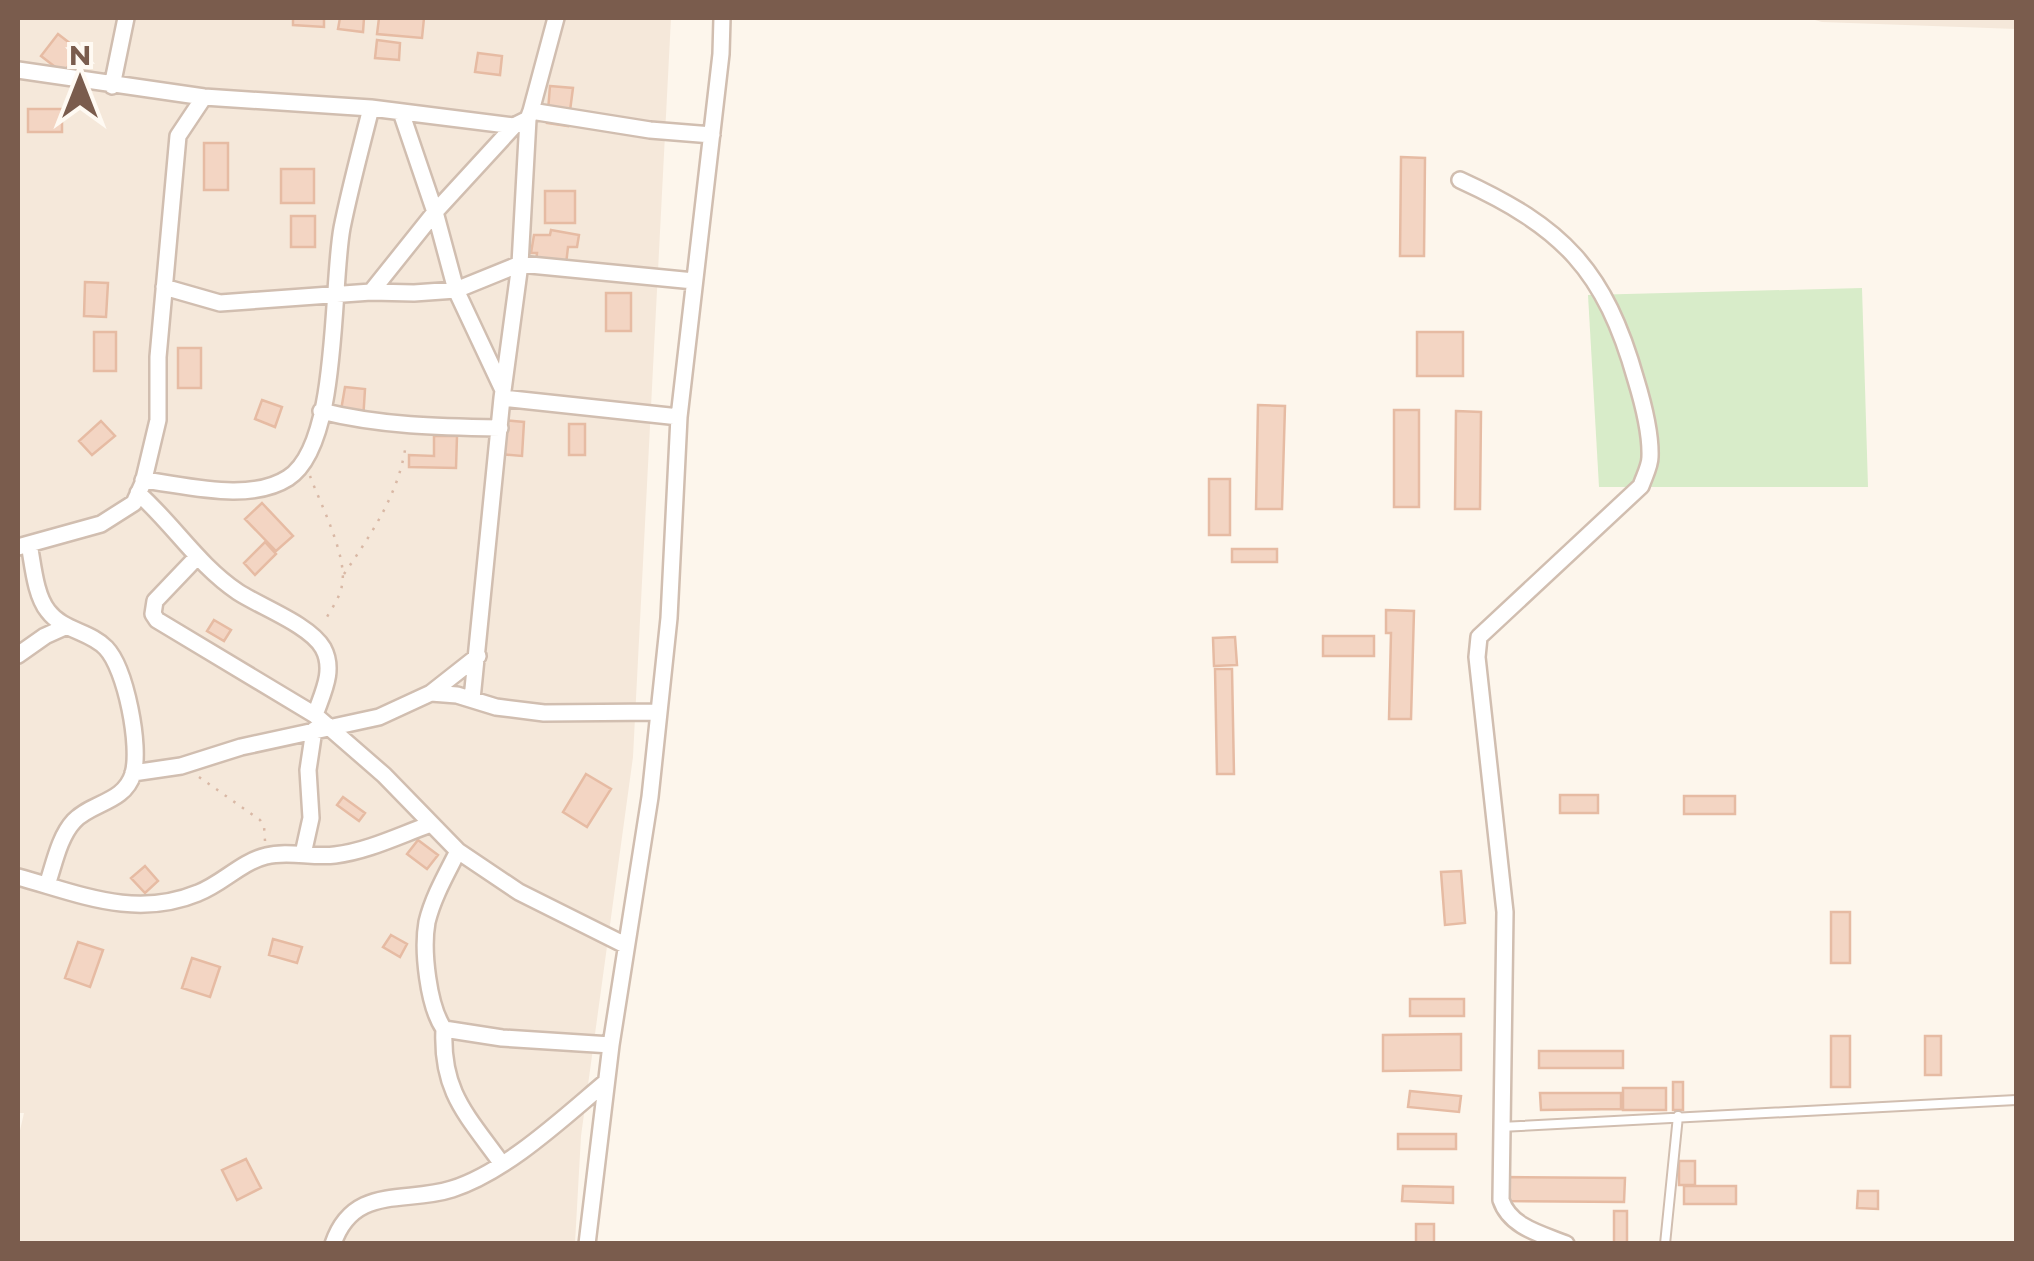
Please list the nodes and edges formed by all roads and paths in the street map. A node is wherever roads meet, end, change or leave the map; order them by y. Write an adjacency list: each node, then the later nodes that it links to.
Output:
1 (126, 18): 5 (street)
2 (556, 18): 9 (street)
3 (722, 18): 10 (street)
4 (18, 70): 5 (street)
5 (112, 86): 6 (street)
6 (204, 97): 7 (street); 15 (street)
7 (370, 108): 8 (street); 18 (street)
8 (401, 112): 9 (street); 12 (street)
9 (524, 119): 10 (street); 12 (street); 13 (street)
10 (712, 135): 14 (street)
11 (1460, 180): 51 (street)
12 (435, 212): 16 (street); 17 (street)
13 (520, 264): 14 (street); 16 (street); 19 (street)
14 (694, 281): 21 (street)
15 (164, 287): 18 (street); 25 (street)
16 (456, 290): 17 (street); 19 (street)
17 (371, 292): 18 (street)
18 (336, 296): 20 (street)
19 (503, 394): 21 (street); 23 (street)
20 (322, 412): 22 (street); 24 (street)
21 (680, 417): 35 (street)
22 (409, 426): 23 (street); 28 (path)
23 (500, 428): 32 (street)
24 (304, 463): 25 (street); 28 (path)
25 (141, 487): 26 (street); 27 (street)
26 (23, 546): 29 (street)
27 (196, 558): 30 (street); 36 (street)
28 (343, 575): 30 (path)
29 (66, 627): 31 (street); 38 (street)
30 (315, 636): 36 (street)
31 (18, 655)
32 (478, 656): 33 (street); 34 (street)
33 (431, 693): 34 (street); 36 (street)
34 (472, 699): 35 (street)
35 (659, 712): 45 (street)
36 (320, 724): 37 (street); 39 (street); 41 (street)
37 (181, 766): 38 (street); 42 (path)
38 (133, 773): 44 (street)
39 (431, 824): 40 (street); 41 (street)
40 (458, 850): 45 (street); 46 (street)
41 (303, 854): 42 (street)
42 (260, 857): 44 (street)
43 (18, 877): 44 (street)
44 (47, 885)
45 (625, 945): 47 (street)
46 (444, 1028): 47 (street); 52 (street)
47 (611, 1044): 48 (street)
48 (606, 1082): 52 (street); 54 (street)
49 (2016, 1100): 50 (lane)
50 (1678, 1116): 51 (lane); 56 (lane)
51 (1500, 1127): 55 (street)
52 (502, 1164): 53 (street)
53 (333, 1244)
54 (587, 1244)
55 (1566, 1244)
56 (1665, 1244)

